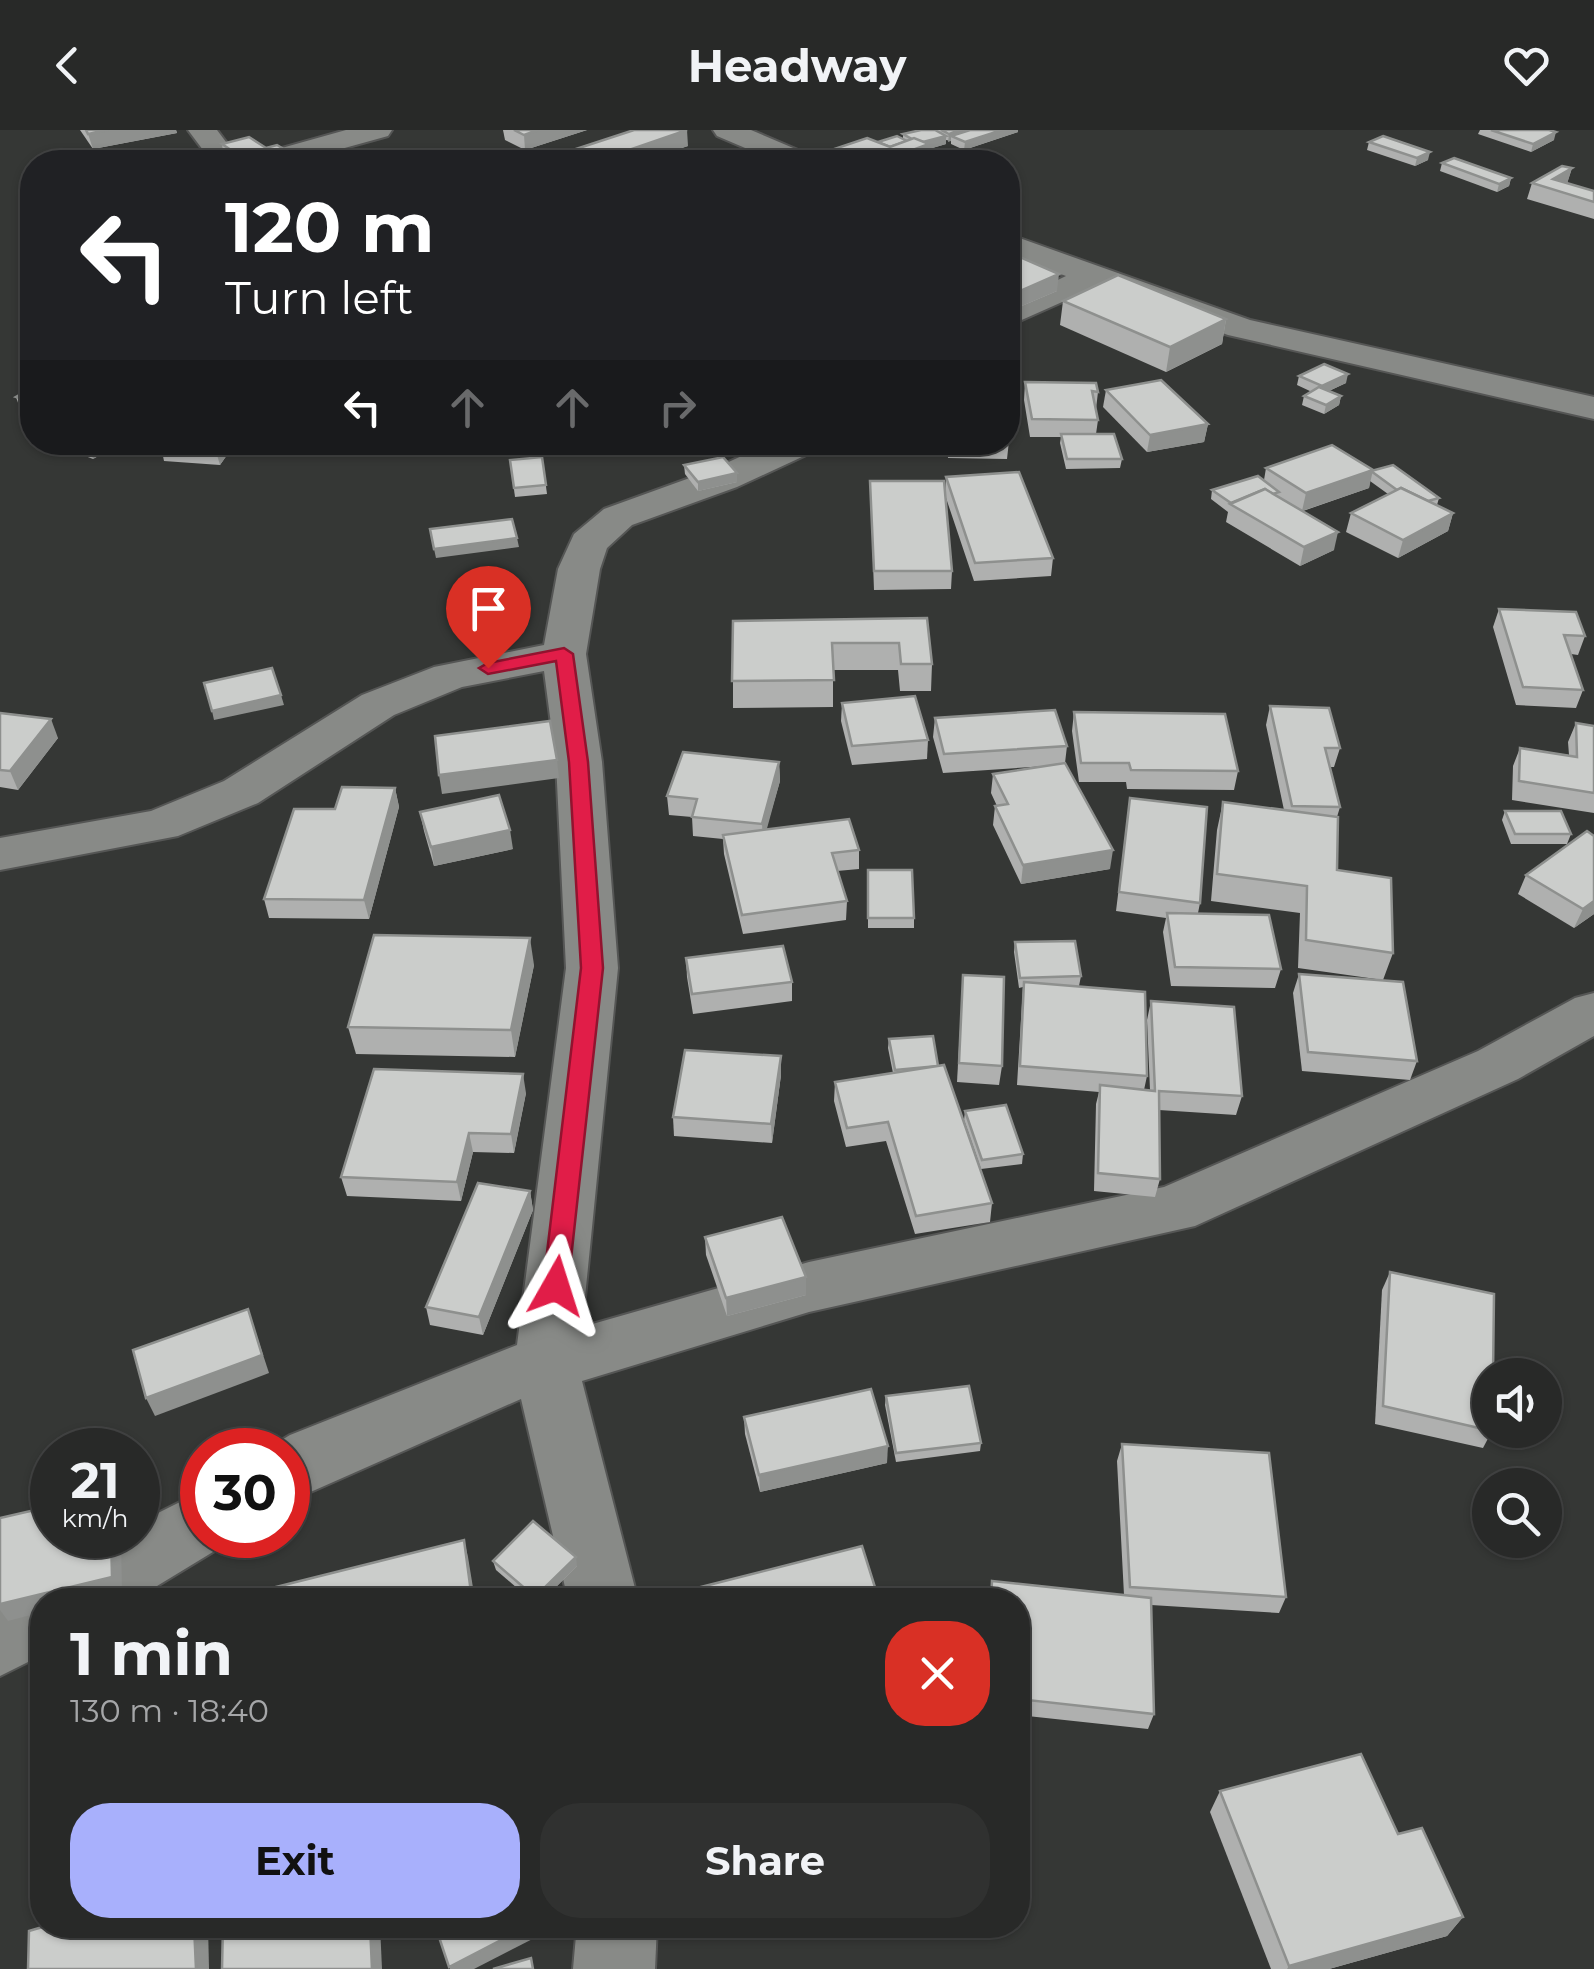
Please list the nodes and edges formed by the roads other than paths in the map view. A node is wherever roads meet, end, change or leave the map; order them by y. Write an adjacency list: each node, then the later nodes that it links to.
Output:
1 (202, 130): 4 (street)
2 (378, 130): 5 (street)
3 (727, 130): 6 (street)
4 (217, 150)
5 (306, 150)
6 (774, 150)
7 (1020, 249): 8 (street)
8 (1092, 277): 9 (street); 10 (street)
9 (1020, 310)
10 (1594, 408)
11 (774, 455): 12 (street)
12 (564, 654): 13 (street); 15 (street)
13 (0, 854)
14 (1594, 1012): 15 (street)
15 (546, 1366): 16 (street); 19 (street)
16 (310, 1458)
17 (180, 1535): 18 (street)
18 (90, 1588)
19 (600, 1588)
20 (30, 1623): 21 (street)
21 (0, 1641)
22 (616, 1938): 23 (street)
23 (614, 1969)

